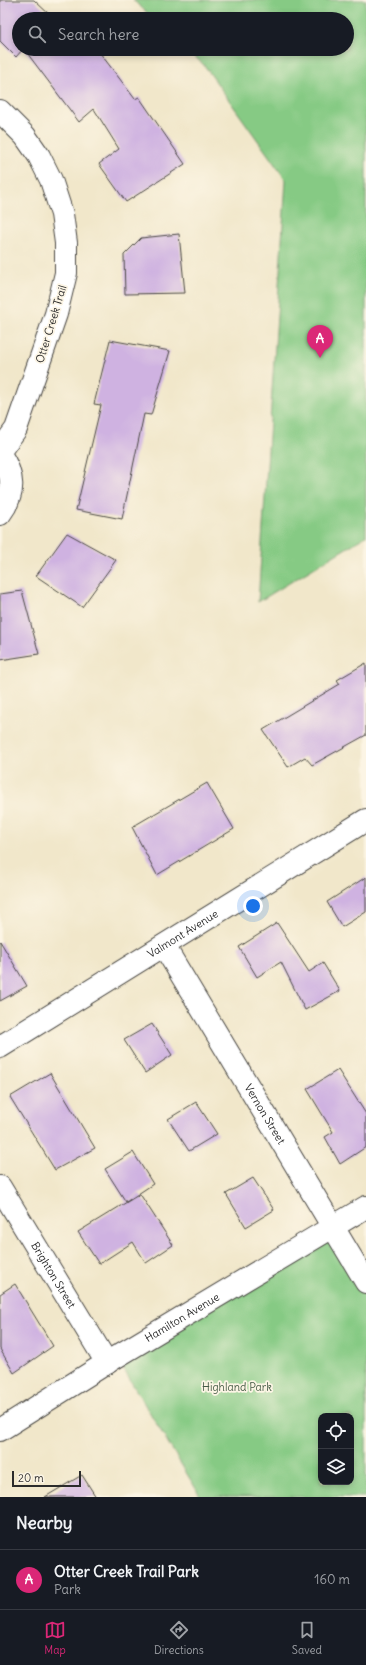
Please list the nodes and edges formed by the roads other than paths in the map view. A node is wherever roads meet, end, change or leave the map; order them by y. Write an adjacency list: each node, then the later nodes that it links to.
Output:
1 (0, 111): 2 (street, Otter Creek Trail)
2 (0, 451)
3 (0, 454): 4 (street)
4 (0, 514)
5 (366, 820): 6 (street, Valmont Avenue)
6 (164, 946): 7 (street, Valmont Avenue); 10 (street, Vernon Street)
7 (0, 1047)
8 (0, 1187): 12 (street, Brighton Street)
9 (366, 1208): 10 (street, Hamilton Avenue)
10 (332, 1228): 11 (street, Vernon Street); 12 (street, Hamilton Avenue)
11 (366, 1282)
12 (107, 1363): 13 (street, Hamilton Avenue)
13 (0, 1430)

